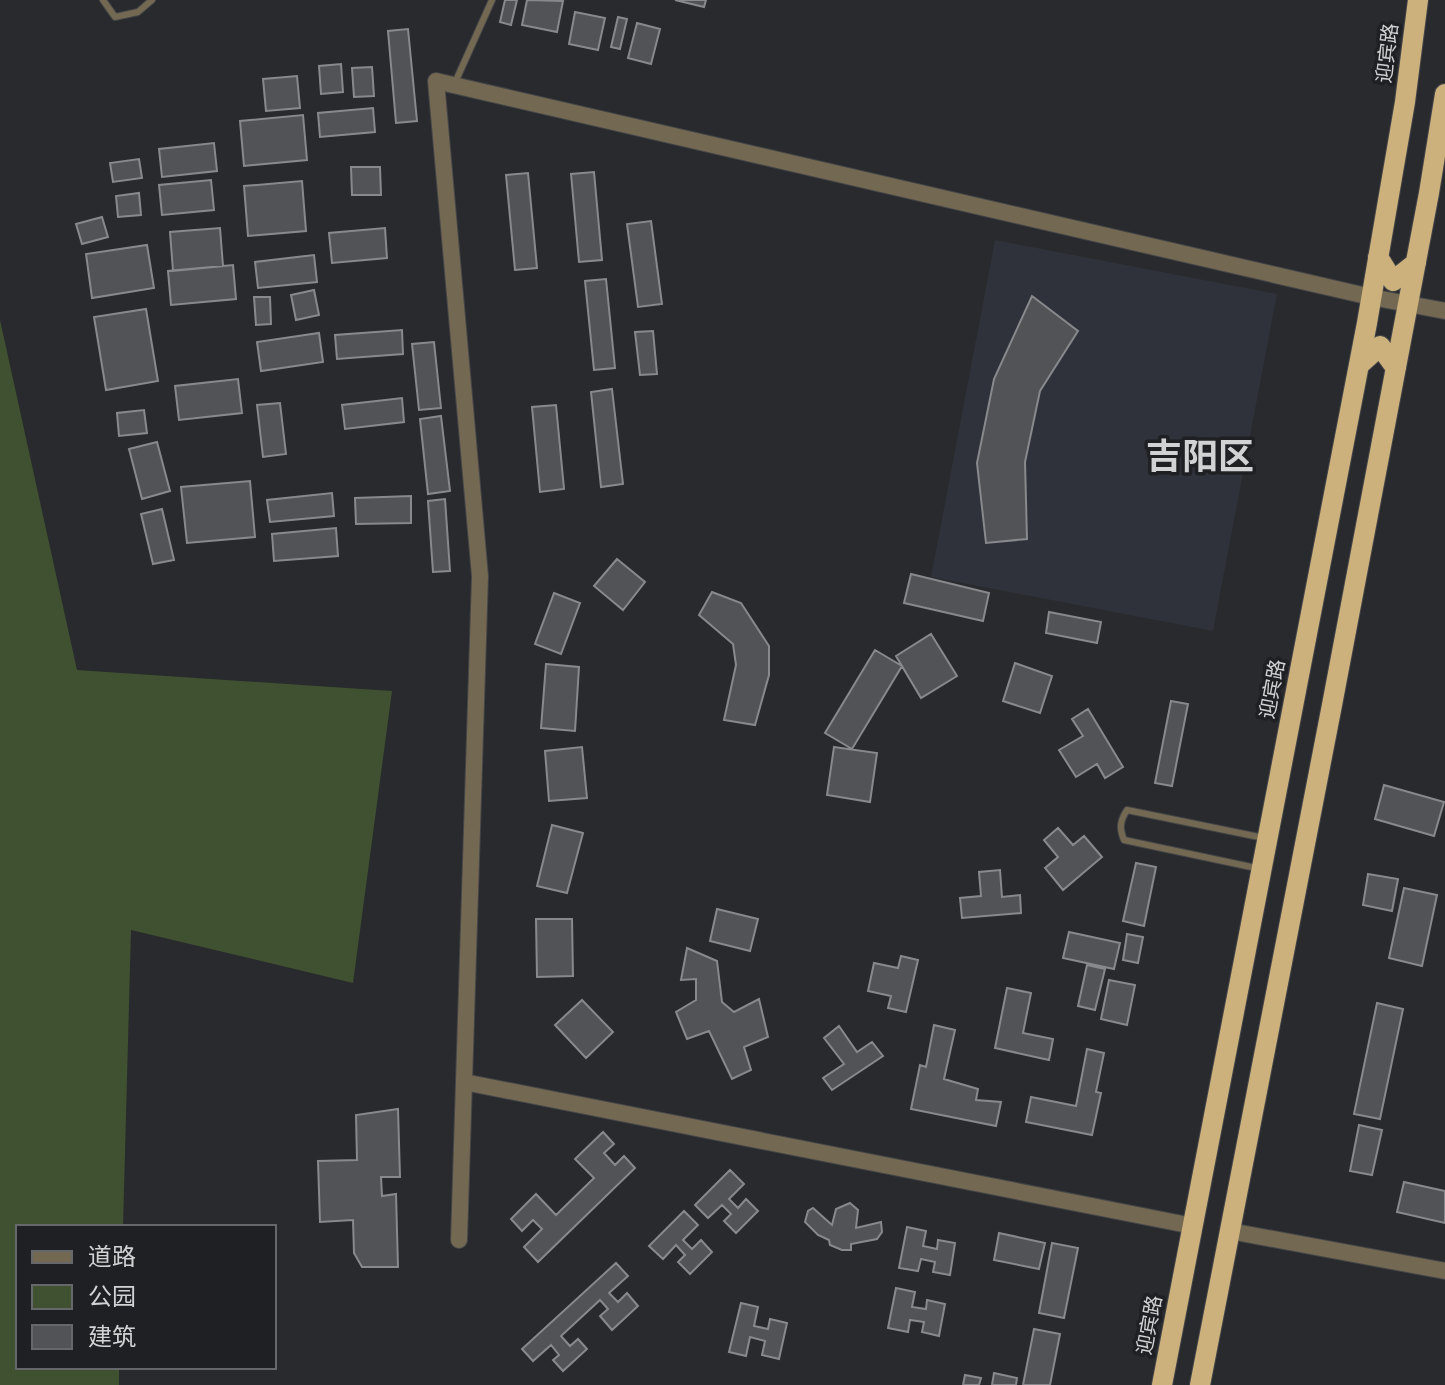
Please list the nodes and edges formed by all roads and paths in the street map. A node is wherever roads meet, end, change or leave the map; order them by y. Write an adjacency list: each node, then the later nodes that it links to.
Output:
1 (103, 0): 2 (lane)
2 (152, 0)
3 (492, 0): 5 (lane)
4 (1418, 0): 7 (highway, 迎宾路)
5 (454, 85): 9 (street); 16 (street)
6 (1445, 94): 8 (highway)
7 (1378, 257): 8 (highway); 9 (highway, 迎宾路)
8 (1416, 263): 10 (highway)
9 (1371, 297): 10 (street); 12 (highway, 迎宾路)
10 (1407, 306): 11 (street); 13 (highway)
11 (1445, 311)
12 (1359, 365): 13 (highway); 14 (highway, 迎宾路)
13 (1396, 368): 18 (highway)
14 (1268, 839): 15 (highway, 迎宾路); 15 (lane)
15 (1262, 869): 17 (highway, 迎宾路)
16 (464, 1082): 17 (street); 19 (street)
17 (1193, 1226): 21 (highway, 迎宾路)
18 (1230, 1231): 20 (street); 22 (highway)
19 (459, 1240)
20 (1445, 1271)
21 (1162, 1385)
22 (1200, 1385)

